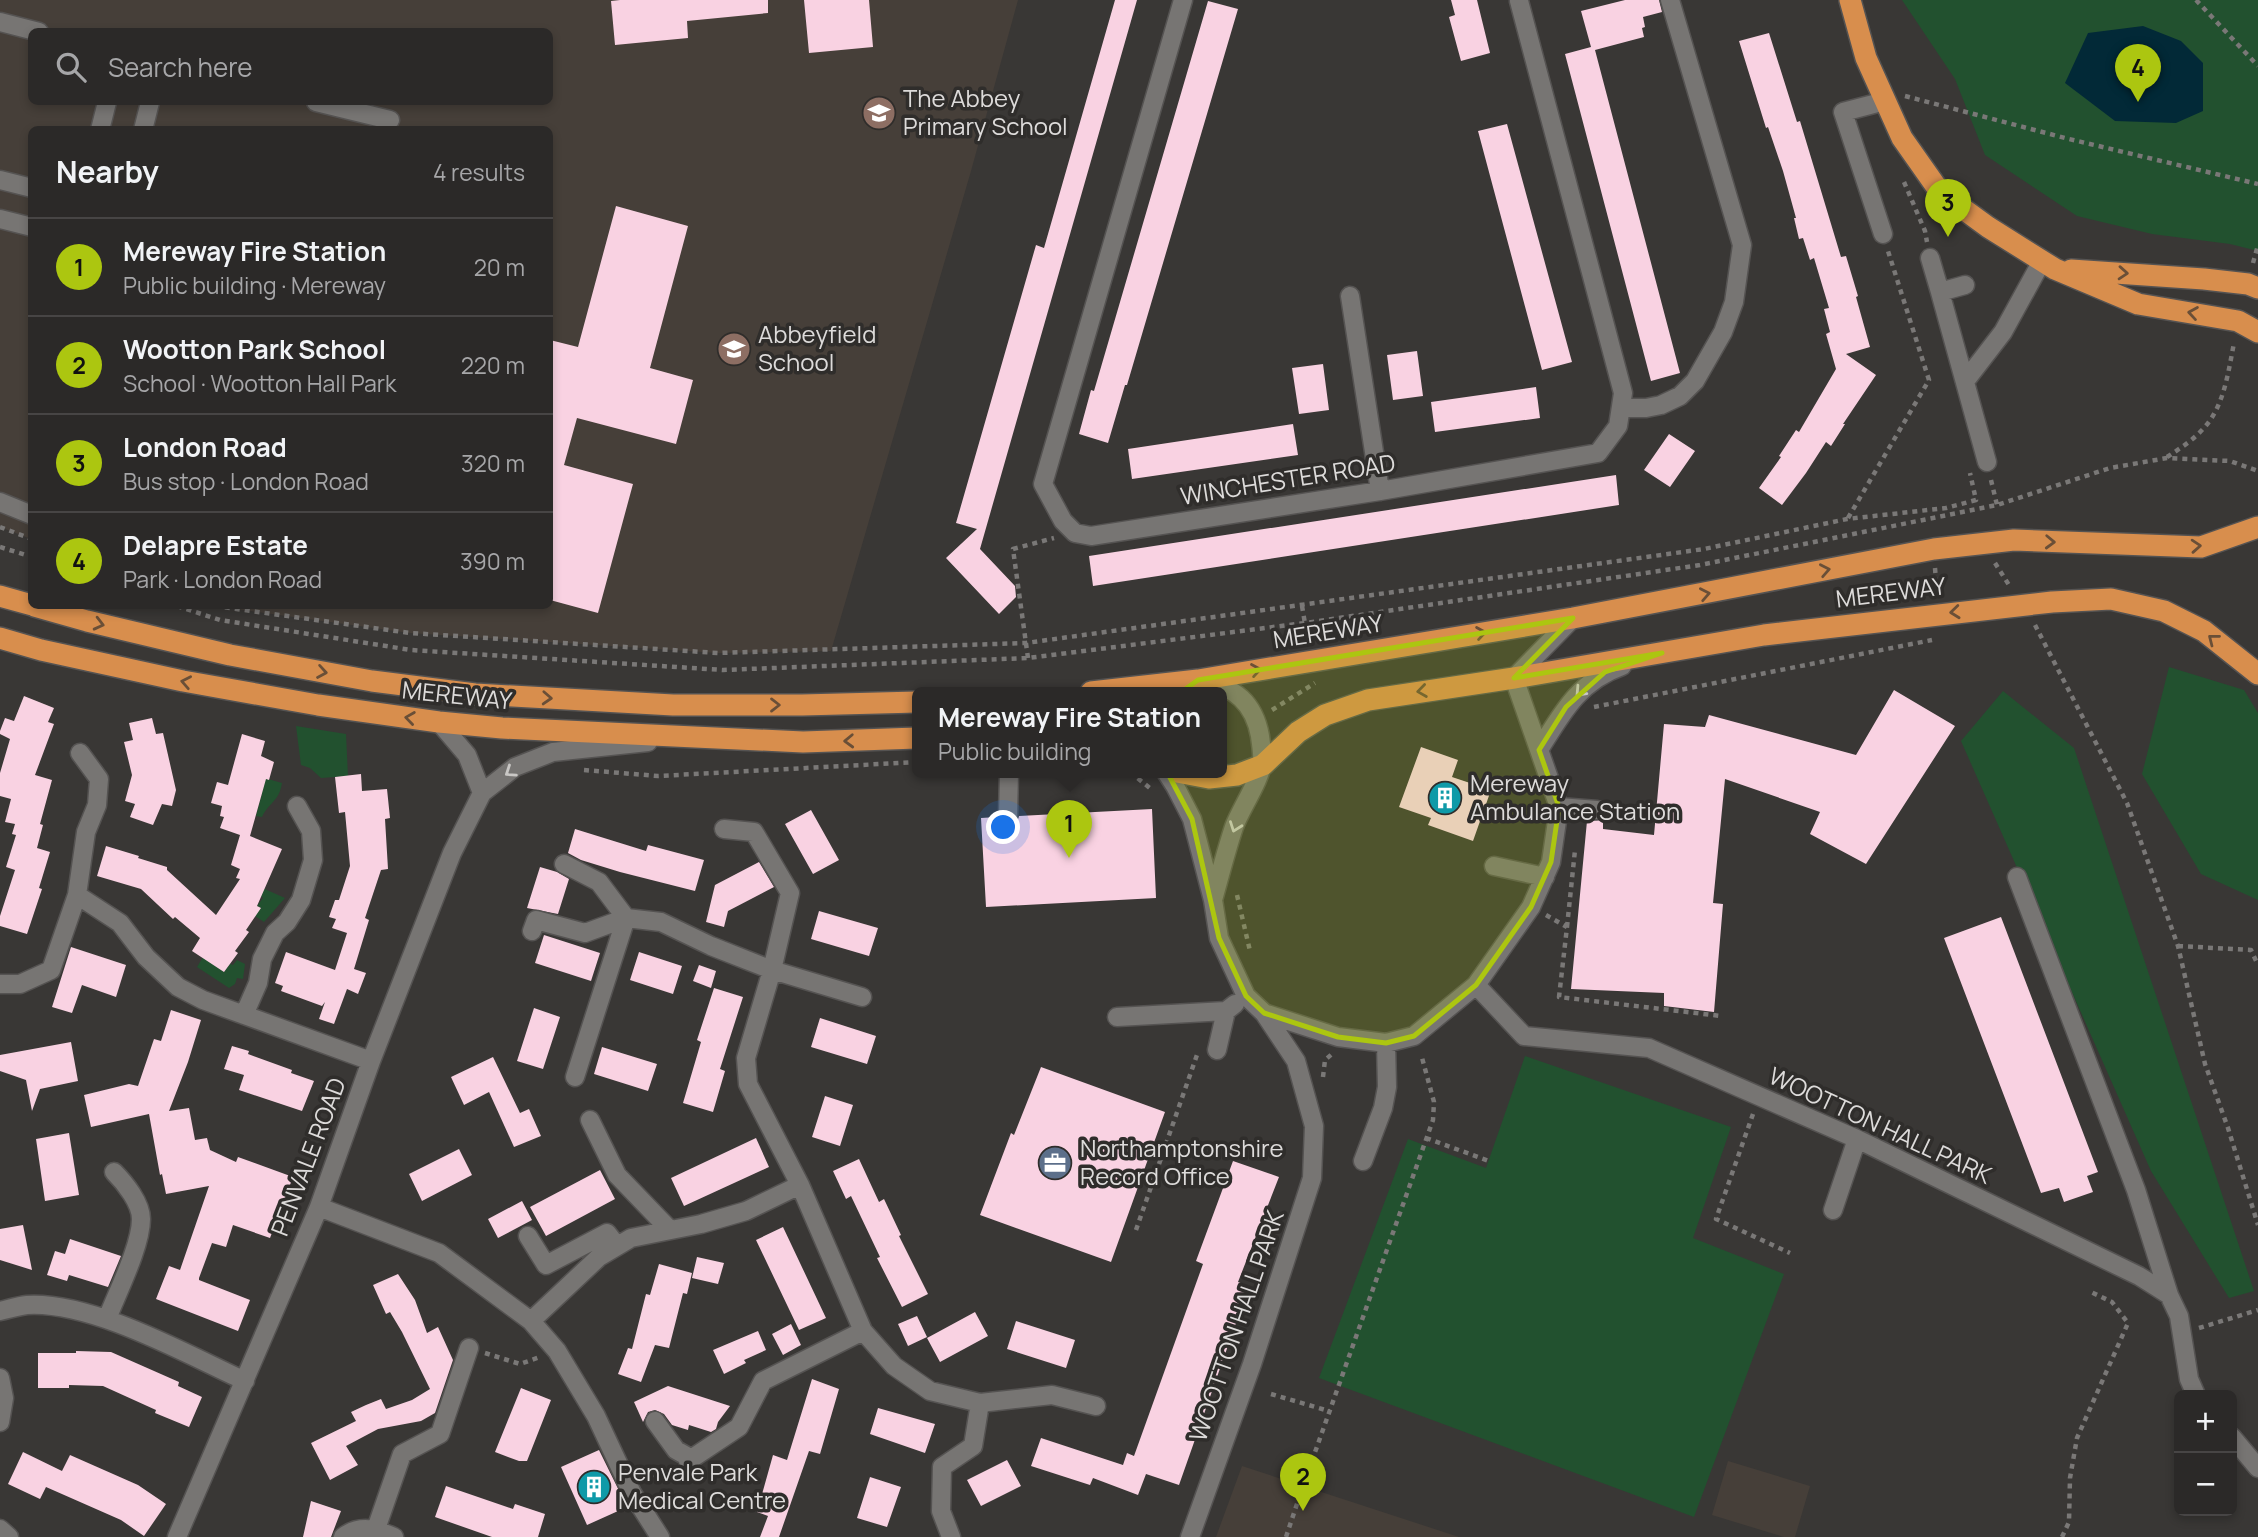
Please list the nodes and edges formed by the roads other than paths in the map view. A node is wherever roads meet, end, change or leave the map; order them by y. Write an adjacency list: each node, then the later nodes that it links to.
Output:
1 (1183, 0): 29 (street, WINCHESTER ROAD)
2 (1521, 0): 27 (street, WINCHESTER ROAD)
3 (1670, 0): 27 (street)
4 (1850, 0): 7 (highway)
5 (0, 22): 6 (street)
6 (28, 29)
7 (1883, 95): 18 (street); 20 (highway)
8 (106, 105): 12 (street)
9 (149, 105): 13 (street)
10 (328, 105): 11 (street)
11 (390, 120)
12 (101, 126)
13 (144, 126)
14 (0, 180): 15 (street)
15 (28, 187)
16 (0, 219): 17 (street)
17 (28, 227)
18 (1882, 234)
19 (1930, 258): 23 (street)
20 (2048, 265): 22 (highway, one-way to 22); 25 (highway, one-way to 20); 26 (street)
21 (1965, 285): 23 (street)
22 (2253, 286)
23 (1940, 292): 26 (street)
24 (1350, 296): 29 (street)
25 (2258, 332)
26 (1966, 380): 28 (street)
27 (1621, 408): 29 (street, WINCHESTER ROAD)
28 (1987, 462)
29 (1380, 491)
30 (0, 502): 31 (street)
31 (28, 513)
32 (2258, 527): 36 (highway, MEREWAY, one-way to 32)
33 (0, 596): 34 (highway, MEREWAY)
34 (28, 604)
35 (48, 609): 46 (highway, MEREWAY, one-way to 46)
36 (1573, 618): 40 (street); 41 (highway, MEREWAY, one-way to 36)
37 (0, 638): 47 (highway, MEREWAY, one-way to 37)
38 (1662, 653): 39 (highway, MEREWAY, one-way to 38); 40 (highway, MEREWAY); 50 (street, one-way to 50)
39 (2258, 674)
40 (1514, 678): 50 (street); 52 (highway, MEREWAY, one-way to 52)
41 (1198, 680): 42 (highway, MEREWAY); 43 (street); 44 (street)
42 (1136, 687)
43 (1186, 687)
44 (1225, 687)
45 (1227, 688): 52 (street)
46 (912, 702)
47 (439, 722): 48 (highway, MEREWAY); 56 (street)
48 (695, 736): 49 (highway, MEREWAY, one-way to 48); 56 (street, one-way to 56)
49 (912, 738)
50 (1539, 750): 58 (street)
51 (80, 753): 66 (street)
52 (1262, 765): 53 (highway, MEREWAY); 67 (street, one-way to 67)
53 (1227, 776)
54 (1009, 778): 60 (street)
55 (1170, 778): 67 (street)
56 (482, 793): 81 (street, PENVALE ROAD)
57 (297, 806): 77 (street)
58 (1559, 807): 59 (street); 64 (street)
59 (1597, 810)
60 (1008, 816)
61 (724, 829): 70 (street)
62 (564, 864): 68 (street)
63 (1494, 866): 64 (street)
64 (1545, 877): 72 (street)
65 (2017, 877): 93 (street)
66 (77, 895): 71 (street); 77 (street)
67 (1213, 900): 73 (street)
68 (626, 918): 69 (street); 70 (street); 82 (street)
69 (532, 932)
70 (772, 970): 74 (street); 87 (street)
71 (0, 984)
72 (1476, 985): 79 (street); 84 (street, WOOTTON HALL PARK)
73 (1246, 996): 75 (street); 76 (street)
74 (862, 997)
75 (1226, 1011): 78 (street); 80 (street)
76 (1264, 1013): 79 (street); 116 (street, WOOTTON HALL PARK)
77 (244, 1015): 81 (street)
78 (1117, 1017)
79 (1386, 1043): 85 (street)
80 (1209, 1048)
81 (371, 1061): 88 (street, PENVALE ROAD)
82 (575, 1077)
83 (590, 1120): 90 (street)
84 (1857, 1139): 89 (street); 93 (street, WOOTTON HALL PARK)
85 (1363, 1161)
86 (114, 1172): 95 (street)
87 (800, 1185): 90 (street); 97 (street)
88 (319, 1208): 96 (street); 100 (street, PENVALE ROAD)
89 (1833, 1210)
90 (670, 1230): 92 (street)
91 (527, 1236): 92 (street)
92 (617, 1246): 96 (street)
93 (2169, 1295): 101 (street)
94 (0, 1311): 95 (street)
95 (107, 1319): 100 (street)
96 (531, 1321): 114 (street)
97 (863, 1331): 102 (street); 104 (street)
98 (469, 1349): 109 (street)
99 (0, 1378): 105 (street)
100 (245, 1381): 111 (street, PENVALE ROAD)
101 (2194, 1390)
102 (980, 1403): 103 (street); 115 (street)
103 (1096, 1406)
104 (655, 1421)
105 (0, 1422)
106 (2237, 1443): 107 (street)
107 (2258, 1468)
108 (0, 1529): 110 (street)
109 (376, 1529): 112 (street); 113 (street)
110 (9, 1537)
111 (177, 1537)
112 (343, 1537)
113 (394, 1537)
114 (660, 1537)
115 (951, 1537)
116 (1189, 1537)

